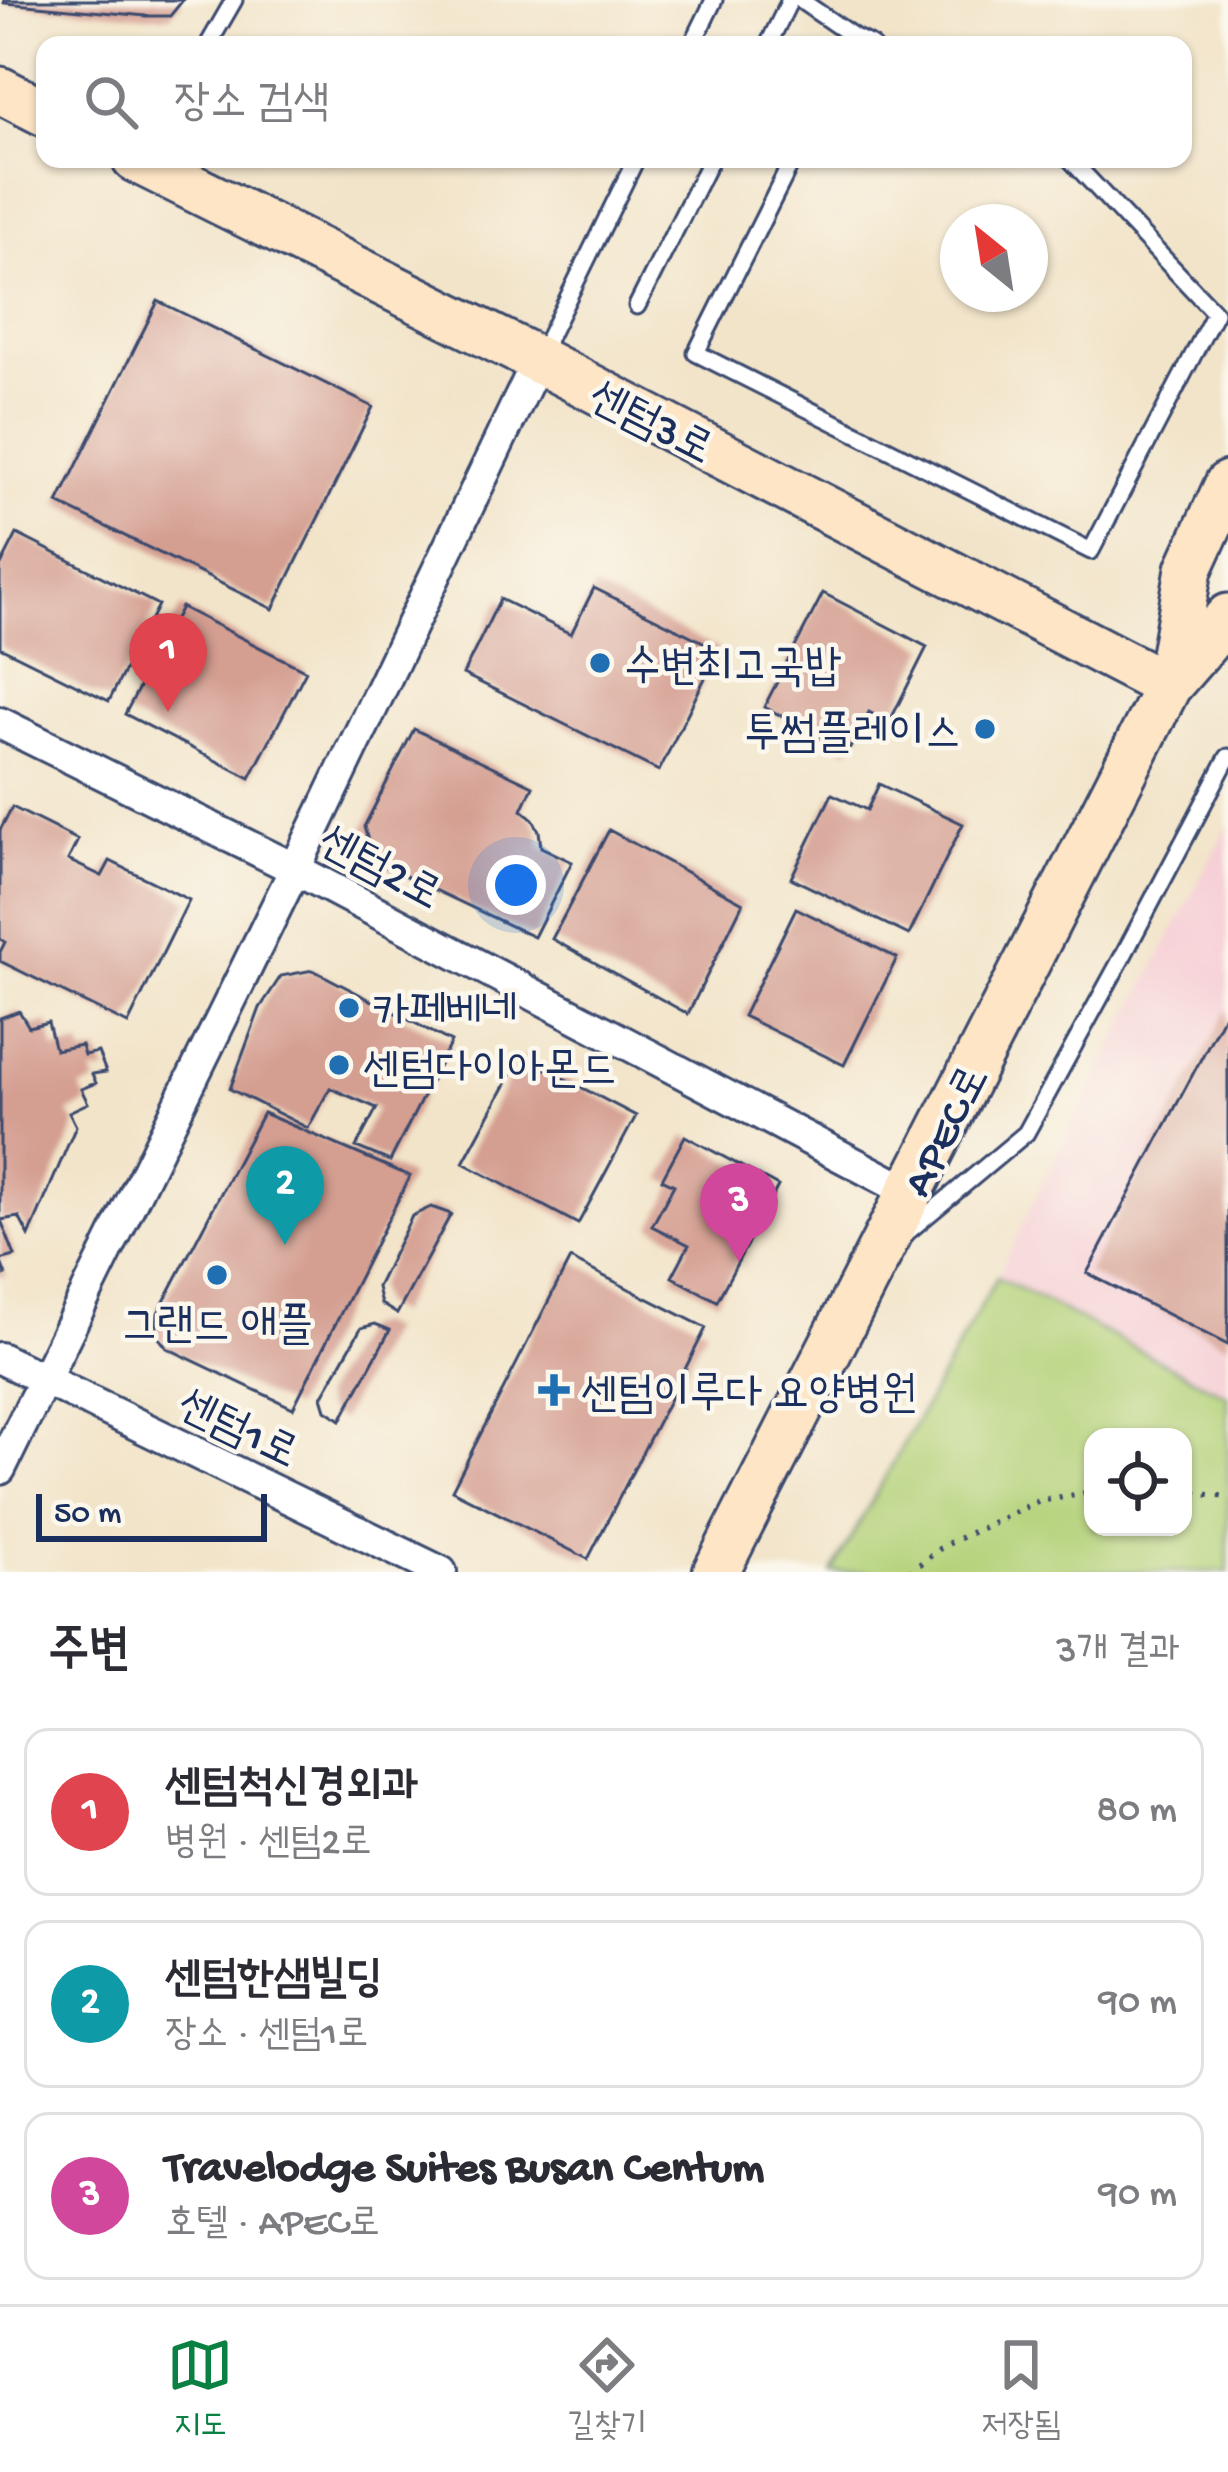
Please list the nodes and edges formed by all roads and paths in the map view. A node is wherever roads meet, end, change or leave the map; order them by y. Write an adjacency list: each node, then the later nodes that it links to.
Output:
1 (235, 0): 5 (lane)
2 (714, 0): 6 (lane)
3 (790, 0): 7 (lane)
4 (800, 0): 8 (lane)
5 (213, 36)
6 (696, 36)
7 (772, 36)
8 (846, 36)
9 (0, 90): 10 (main road)
10 (36, 108)
11 (155, 168): 17 (main road, 센텀3로)
12 (632, 168): 17 (lane)
13 (706, 168): 16 (lane)
14 (788, 168): 15 (lane)
15 (1079, 168)
16 (637, 306)
17 (538, 360): 20 (main road, 센텀3로); 23 (street)
18 (1228, 484): 20 (main road, APEC로)
19 (1228, 617): 20 (main road, APEC로)
20 (1168, 686): 24 (main road, APEC로)
21 (0, 724): 23 (street, 센텀2로)
22 (1228, 758): 25 (lane)
23 (295, 869): 24 (street, 센텀2로); 27 (street)
24 (909, 1192): 25 (main road, APEC로)
25 (875, 1259): 33 (main road, APEC로)
26 (0, 1358): 27 (street, 센텀1로)
27 (44, 1380): 28 (street); 32 (street, 센텀1로)
28 (0, 1469)
29 (1192, 1493): 31 (path)
30 (1084, 1494): 34 (path)
31 (1228, 1497)
32 (441, 1572)
33 (716, 1572)
34 (910, 1572)

